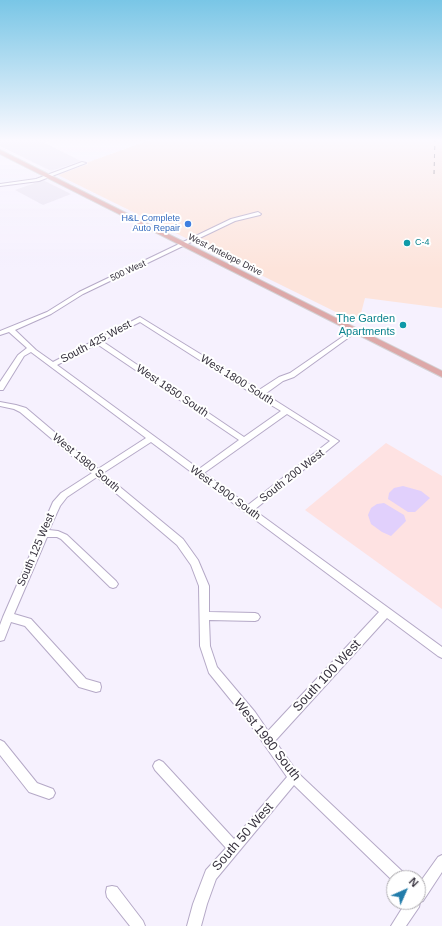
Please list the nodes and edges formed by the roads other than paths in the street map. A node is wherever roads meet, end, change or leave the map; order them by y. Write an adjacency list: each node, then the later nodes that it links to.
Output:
1 (25, 182): 3 (street)
2 (60, 182): 5 (main road, West Antelope Drive)
3 (0, 185)
4 (258, 214): 5 (street, 500 West)
5 (184, 244): 7 (street, 500 West); 8 (main road, West Antelope Drive)
6 (140, 319): 10 (street, South 425 West); 15 (street, West 1800 South)
7 (10, 330): 9 (street, 500 West); 11 (street, West 1900 South)
8 (356, 330): 13 (main road, West Antelope Drive); 15 (street)
9 (0, 332)
10 (99, 342): 12 (street, South 425 West); 19 (street, West 1850 South)
11 (30, 349): 12 (street, West 1900 South); 14 (street)
12 (52, 365): 18 (street, West 1900 South)
13 (442, 374)
14 (0, 388)
15 (259, 394): 17 (street, West 1800 South)
16 (0, 404): 21 (street, West 1980 South)
17 (286, 411): 19 (street); 20 (street, West 1800 South)
18 (151, 438): 21 (street, South 125 West); 22 (street, West 1900 South)
19 (244, 440): 22 (street)
20 (335, 441): 23 (street, South 200 West)
21 (97, 473): 24 (street, South 125 West); 27 (street, West 1980 South)
22 (198, 473): 23 (street, West 1900 South)
23 (248, 510): 26 (street, West 1900 South)
24 (43, 533): 25 (street); 28 (street, South 125 West)
25 (112, 584)
26 (386, 612): 31 (street, West 1900 South); 33 (street, South 100 West)
27 (204, 616): 29 (street); 33 (street, West 1980 South)
28 (8, 617): 30 (street, South 125 West); 32 (street)
29 (255, 617)
30 (0, 637)
31 (442, 653)
32 (96, 687)
33 (268, 740): 36 (street, West 1980 South)
34 (0, 746): 37 (street)
35 (159, 766): 38 (street)
36 (294, 777): 38 (street, South 50 West); 40 (street, West 1980 South)
37 (49, 793)
38 (234, 848): 45 (street, South 50 West)
39 (442, 862): 41 (street)
40 (391, 870)
41 (426, 885)
42 (112, 892): 44 (street)
43 (409, 910): 46 (street)
44 (138, 926)
45 (194, 926)
46 (398, 926)

